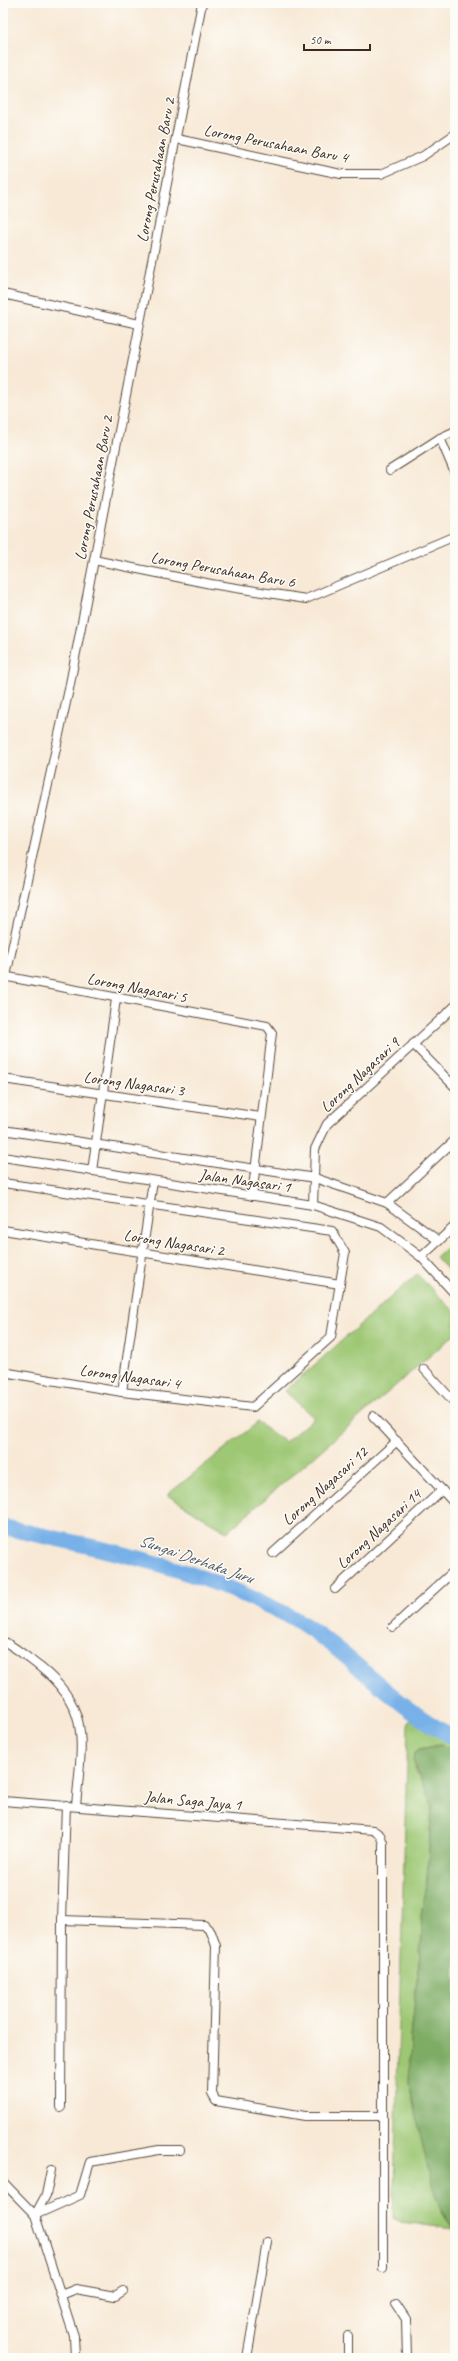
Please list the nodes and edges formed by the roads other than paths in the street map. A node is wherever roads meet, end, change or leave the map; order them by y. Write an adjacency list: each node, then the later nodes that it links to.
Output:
1 (202, 3): 3 (street, Lorong Perusahaan Baru 2)
2 (455, 134): 3 (street, Lorong Perusahaan Baru 4)
3 (177, 139): 5 (street, Lorong Perusahaan Baru 2)
4 (3, 294): 5 (street)
5 (139, 324): 11 (street, Lorong Perusahaan Baru 2)
6 (455, 431): 7 (street)
7 (440, 438): 8 (street); 9 (street)
8 (390, 470)
9 (455, 473)
10 (455, 536): 11 (street, Lorong Perusahaan Baru 6)
11 (94, 560): 12 (street, Lorong Perusahaan Baru 2)
12 (5, 976): 13 (street, Lorong Nagasari 5)
13 (116, 999): 18 (street); 19 (street, Lorong Nagasari 5)
14 (455, 1006): 15 (street, Lorong Nagasari 9)
15 (413, 1044): 17 (street); 26 (street, Lorong Nagasari 9)
16 (3, 1079): 18 (street, Lorong Nagasari 3)
17 (455, 1087)
18 (103, 1094): 19 (street, Lorong Nagasari 3); 22 (street)
19 (261, 1116): 24 (street)
20 (3, 1130): 22 (street, Jalan Nagasari 1)
21 (455, 1140): 30 (street)
22 (96, 1144): 24 (street, Jalan Nagasari 1); 25 (street)
23 (3, 1157): 25 (street, Jalan Nagasari 1)
24 (254, 1168): 26 (street, Jalan Nagasari 1); 29 (street)
25 (92, 1171): 27 (street, Jalan Nagasari 1)
26 (316, 1178): 30 (street, Jalan Nagasari 1); 32 (street, Lorong Nagasari 9)
27 (153, 1181): 29 (street, Jalan Nagasari 1); 31 (street)
28 (3, 1183): 31 (street)
29 (252, 1196): 32 (street, Jalan Nagasari 1)
30 (387, 1203): 35 (street, Jalan Nagasari 1)
31 (149, 1204): 36 (street); 38 (street)
32 (314, 1205): 37 (street, Jalan Nagasari 1)
33 (455, 1226): 35 (street)
34 (3, 1230): 36 (street, Lorong Nagasari 2)
35 (439, 1241): 37 (street)
36 (142, 1253): 38 (street, Lorong Nagasari 2); 42 (street)
37 (421, 1257): 39 (street, Jalan Nagasari 1)
38 (340, 1284): 42 (street, Lorong Nagasari 4)
39 (455, 1294)
40 (424, 1370): 43 (street)
41 (3, 1372): 42 (street, Lorong Nagasari 4)
42 (122, 1392)
43 (455, 1403)
44 (373, 1416): 45 (street)
45 (396, 1441): 46 (street); 48 (street, Lorong Nagasari 12)
46 (442, 1490): 47 (street); 50 (street, Lorong Nagasari 14)
47 (455, 1504)
48 (273, 1553)
49 (455, 1570): 51 (street)
50 (335, 1589)
51 (393, 1627)
52 (3, 1641): 55 (street)
53 (3, 1801): 54 (street, Jalan Saga Jaya 1)
54 (66, 1805): 55 (street, Jalan Saga Jaya 1); 56 (street)
55 (76, 1806): 58 (street, Jalan Saga Jaya 1)
56 (62, 1920): 57 (street); 58 (street)
57 (61, 2107)
58 (383, 2116): 64 (street)
59 (180, 2150): 62 (street)
60 (52, 2170): 62 (street)
61 (3, 2182): 62 (street)
62 (35, 2215): 66 (street)
63 (267, 2242): 70 (street)
64 (383, 2268)
65 (123, 2291): 66 (street)
66 (61, 2295): 69 (street)
67 (396, 2304): 72 (street)
68 (348, 2336): 71 (street)
69 (74, 2358)
70 (247, 2358)
71 (348, 2358)
72 (407, 2358)

